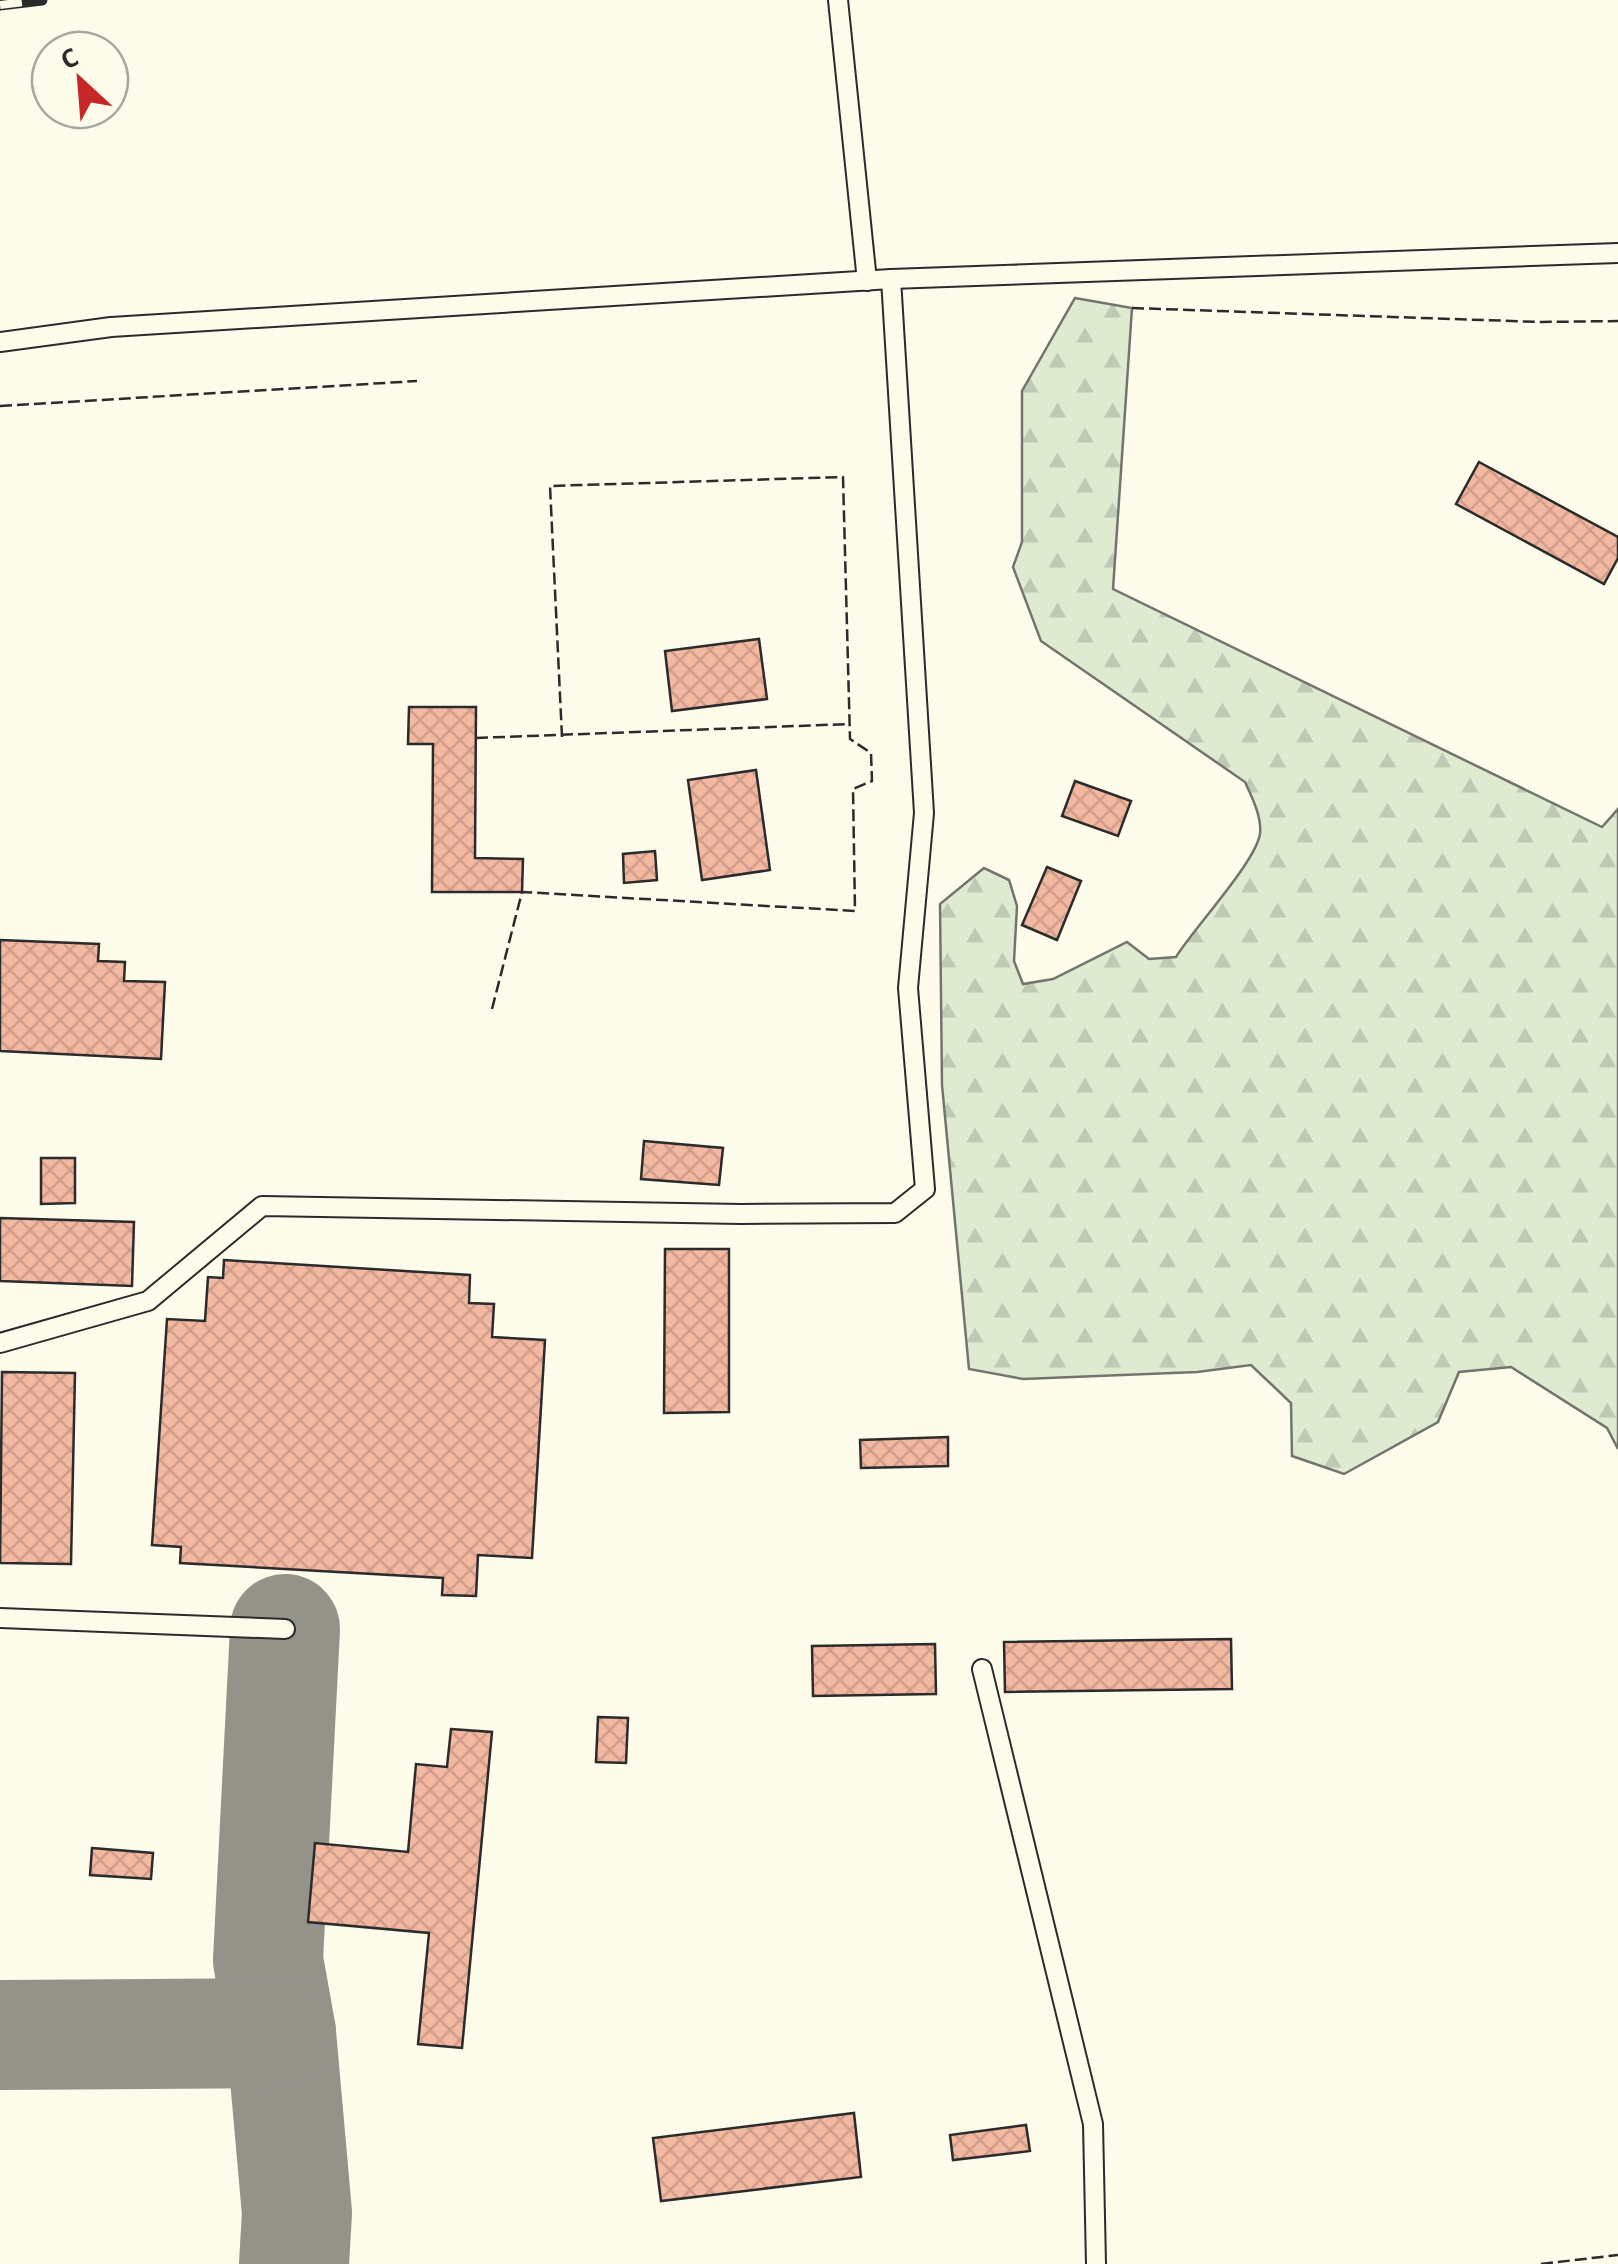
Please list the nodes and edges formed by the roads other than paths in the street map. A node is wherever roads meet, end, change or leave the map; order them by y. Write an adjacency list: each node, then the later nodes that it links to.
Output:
1 (838, 0): 4 (lane)
2 (1618, 253): 3 (lane)
3 (891, 279): 4 (lane); 6 (lane)
4 (867, 281): 5 (lane)
5 (0, 342)
6 (0, 1344)
7 (0, 1618): 8 (lane)
8 (285, 1629)
9 (982, 1669): 10 (lane)
10 (1096, 2264)

